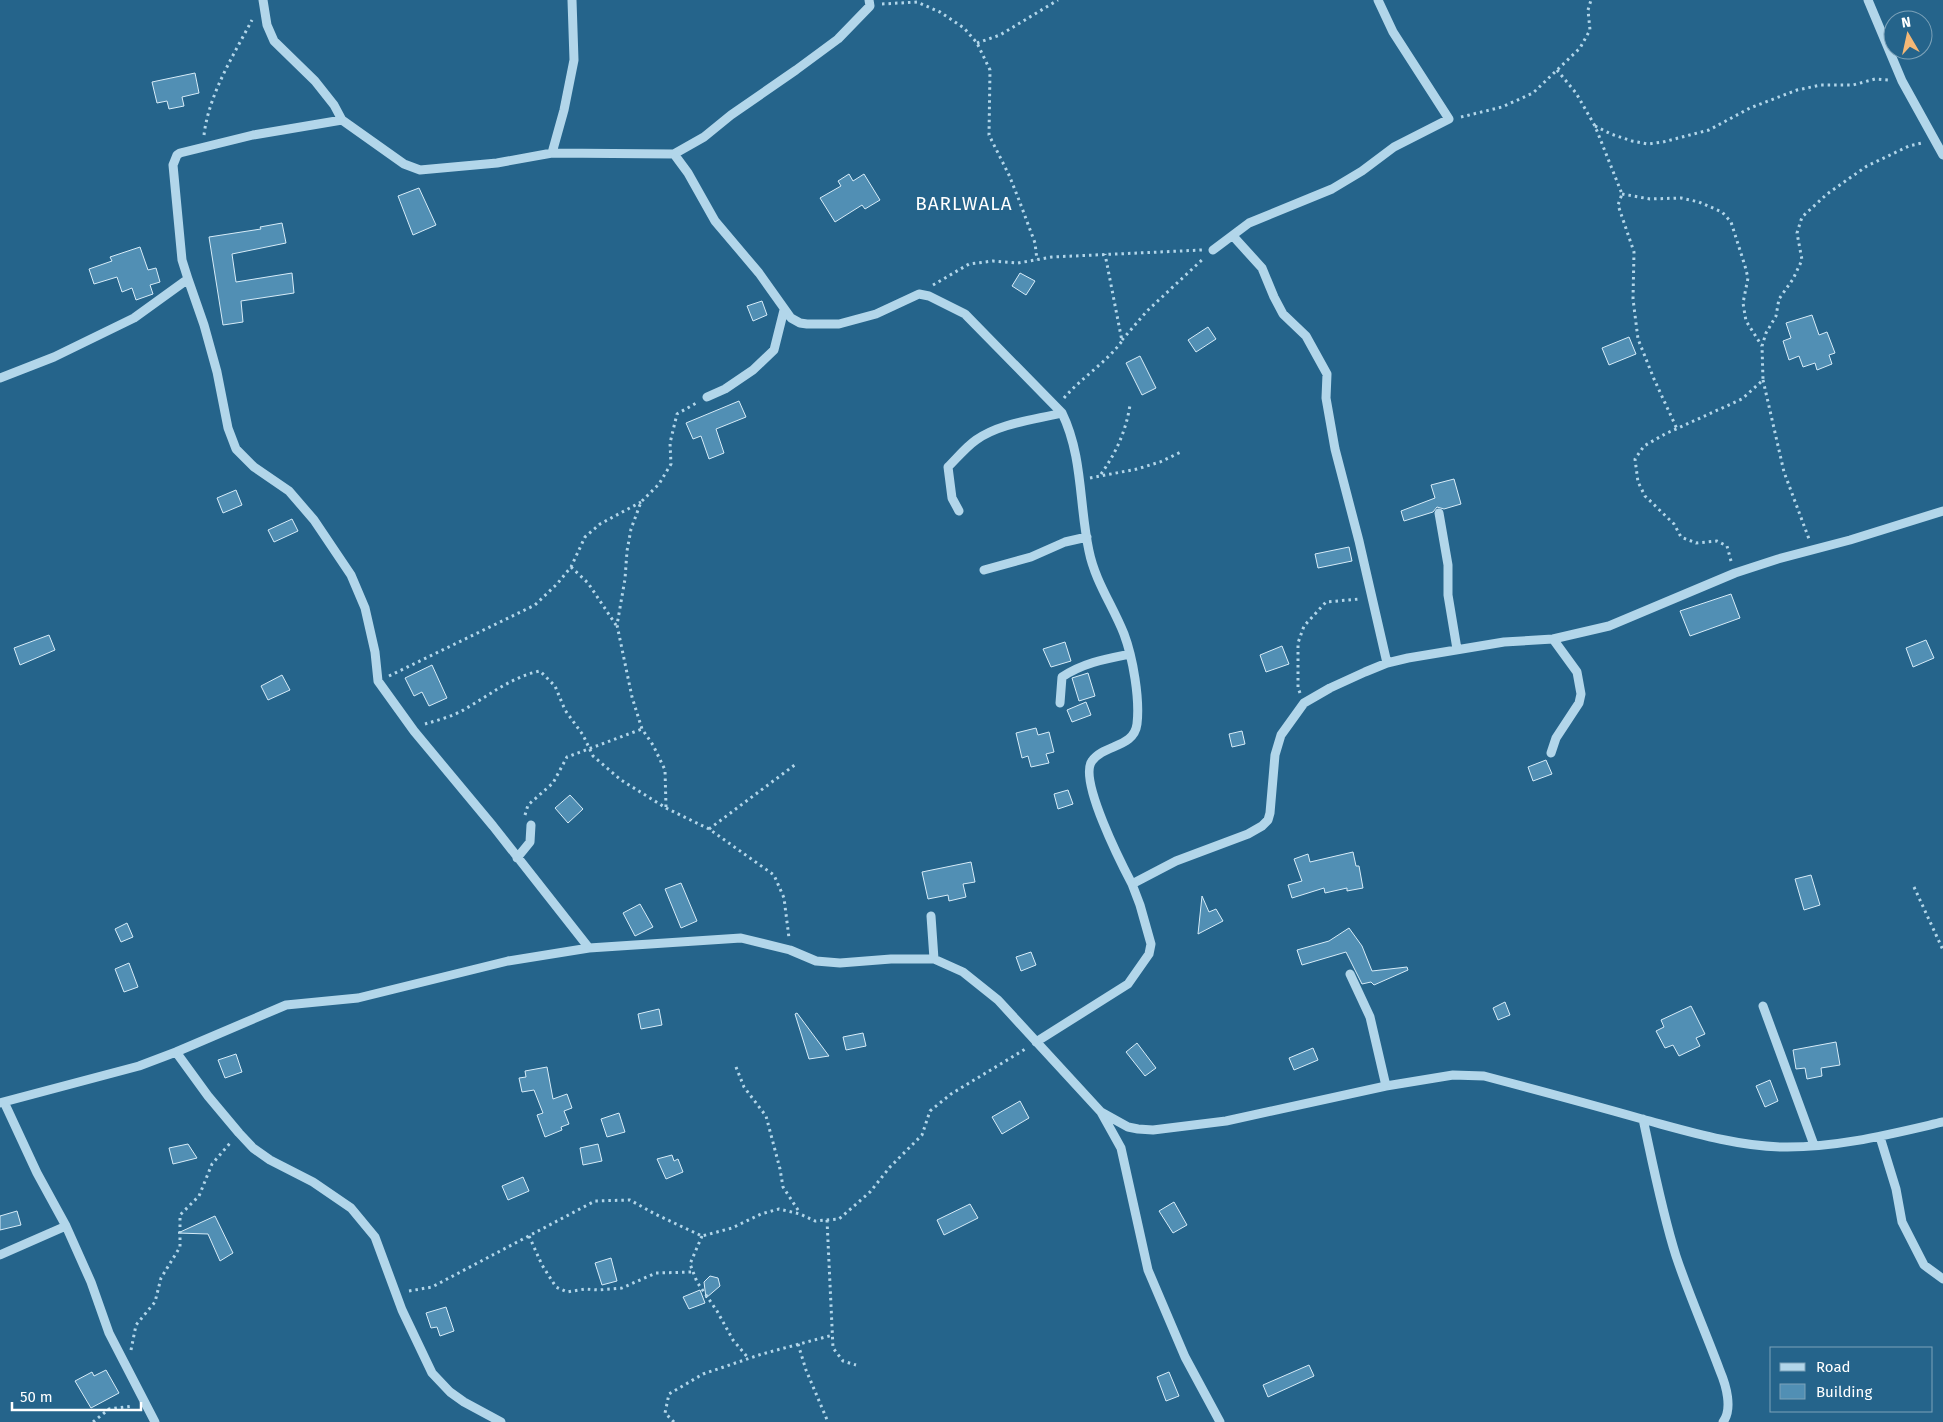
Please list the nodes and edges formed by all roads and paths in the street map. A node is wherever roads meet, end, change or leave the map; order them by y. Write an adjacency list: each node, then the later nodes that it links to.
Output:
1 (572, 0): 16 (street)
2 (1058, 0): 8 (path)
3 (1378, 0): 11 (street)
4 (1591, 0): 9 (path)
5 (1868, 0): 10 (street)
6 (262, 1): 12 (street); 15 (path)
7 (869, 3): 8 (path); 17 (street)
8 (977, 43): 23 (path)
9 (1557, 70): 11 (path); 13 (path)
10 (1902, 81): 13 (path); 14 (street)
11 (1449, 119): 20 (street)
12 (342, 120): 15 (street); 16 (street)
13 (1595, 126): 19 (path)
14 (1935, 141): 18 (street); 28 (path)
15 (203, 147): 24 (street)
16 (552, 154): 17 (street)
17 (674, 154): 26 (street)
18 (1943, 156)
19 (1622, 194): 28 (path); 34 (path)
20 (1233, 236): 21 (street); 47 (street)
21 (1213, 250): 22 (path); 27 (path)
22 (1105, 254): 23 (path); 27 (path)
23 (1037, 260): 25 (path)
24 (188, 280): 29 (street); 53 (street)
25 (918, 294): 26 (street); 33 (street)
26 (784, 310): 31 (street)
27 (1122, 341): 33 (path)
28 (1762, 346): 30 (path)
29 (0, 378)
30 (1763, 380): 34 (path); 43 (path)
31 (707, 397): 38 (path)
32 (1130, 405): 36 (path)
33 (1060, 410): 37 (street); 39 (street)
34 (1676, 428): 46 (path)
35 (1183, 452): 36 (path)
36 (1100, 475): 37 (path)
37 (1080, 481): 42 (street)
38 (641, 502): 44 (path); 48 (path)
39 (959, 511)
40 (1943, 511): 43 (street)
41 (1439, 513): 50 (street)
42 (1087, 538): 45 (street); 51 (street)
43 (1812, 552): 46 (street)
44 (571, 567): 48 (path); 53 (path)
45 (984, 570)
46 (1735, 572): 49 (street)
47 (1372, 600): 52 (street); 55 (path)
48 (617, 625): 56 (path)
49 (1553, 639): 50 (street); 59 (street)
50 (1457, 649): 52 (street)
51 (1130, 654): 54 (street); 65 (street)
52 (1387, 663): 55 (street)
53 (378, 681): 57 (street)
54 (1060, 703)
55 (1304, 703): 65 (street)
56 (642, 729): 58 (path); 61 (path)
57 (414, 731): 58 (path); 64 (street)
58 (589, 747): 61 (path); 62 (path)
59 (1552, 753)
60 (796, 764): 63 (path)
61 (666, 808): 63 (path)
62 (531, 825): 64 (street)
63 (709, 829): 69 (path)
64 (516, 858): 68 (street)
65 (1132, 884): 74 (street)
66 (1914, 887): 70 (path)
67 (931, 916): 71 (street)
68 (589, 948): 69 (street); 75 (street)
69 (790, 950): 71 (street)
70 (1943, 950)
71 (934, 959): 74 (street)
72 (1350, 974): 77 (street)
73 (1763, 1006): 84 (street)
74 (1036, 1042): 79 (street); 86 (path)
75 (176, 1052): 78 (street); 82 (street)
76 (736, 1067): 85 (path)
77 (1386, 1086): 79 (street); 80 (street)
78 (2, 1102): 87 (street)
79 (1101, 1112): 105 (street)
80 (1643, 1119): 84 (street); 106 (street)
81 (1943, 1122): 83 (street)
82 (239, 1133): 93 (street); 97 (path)
83 (1880, 1137): 84 (street); 92 (street)
84 (1814, 1145)
85 (800, 1214): 86 (path); 89 (path)
86 (827, 1220): 94 (path)
87 (66, 1226): 90 (street); 97 (street)
88 (529, 1236): 89 (path); 91 (path); 93 (path)
89 (702, 1236): 91 (path)
90 (0, 1255)
91 (693, 1272): 96 (path)
92 (1943, 1279)
93 (396, 1296): 102 (street)
94 (833, 1335): 95 (path); 98 (path)
95 (798, 1344): 96 (path); 104 (path)
96 (749, 1359): 103 (path)
97 (124, 1363): 99 (street)
98 (856, 1365)
99 (146, 1404): 100 (path); 101 (street)
100 (93, 1422)
101 (155, 1422)
102 (501, 1422)
103 (674, 1422)
104 (828, 1422)
105 (1220, 1422)
106 (1723, 1422)

